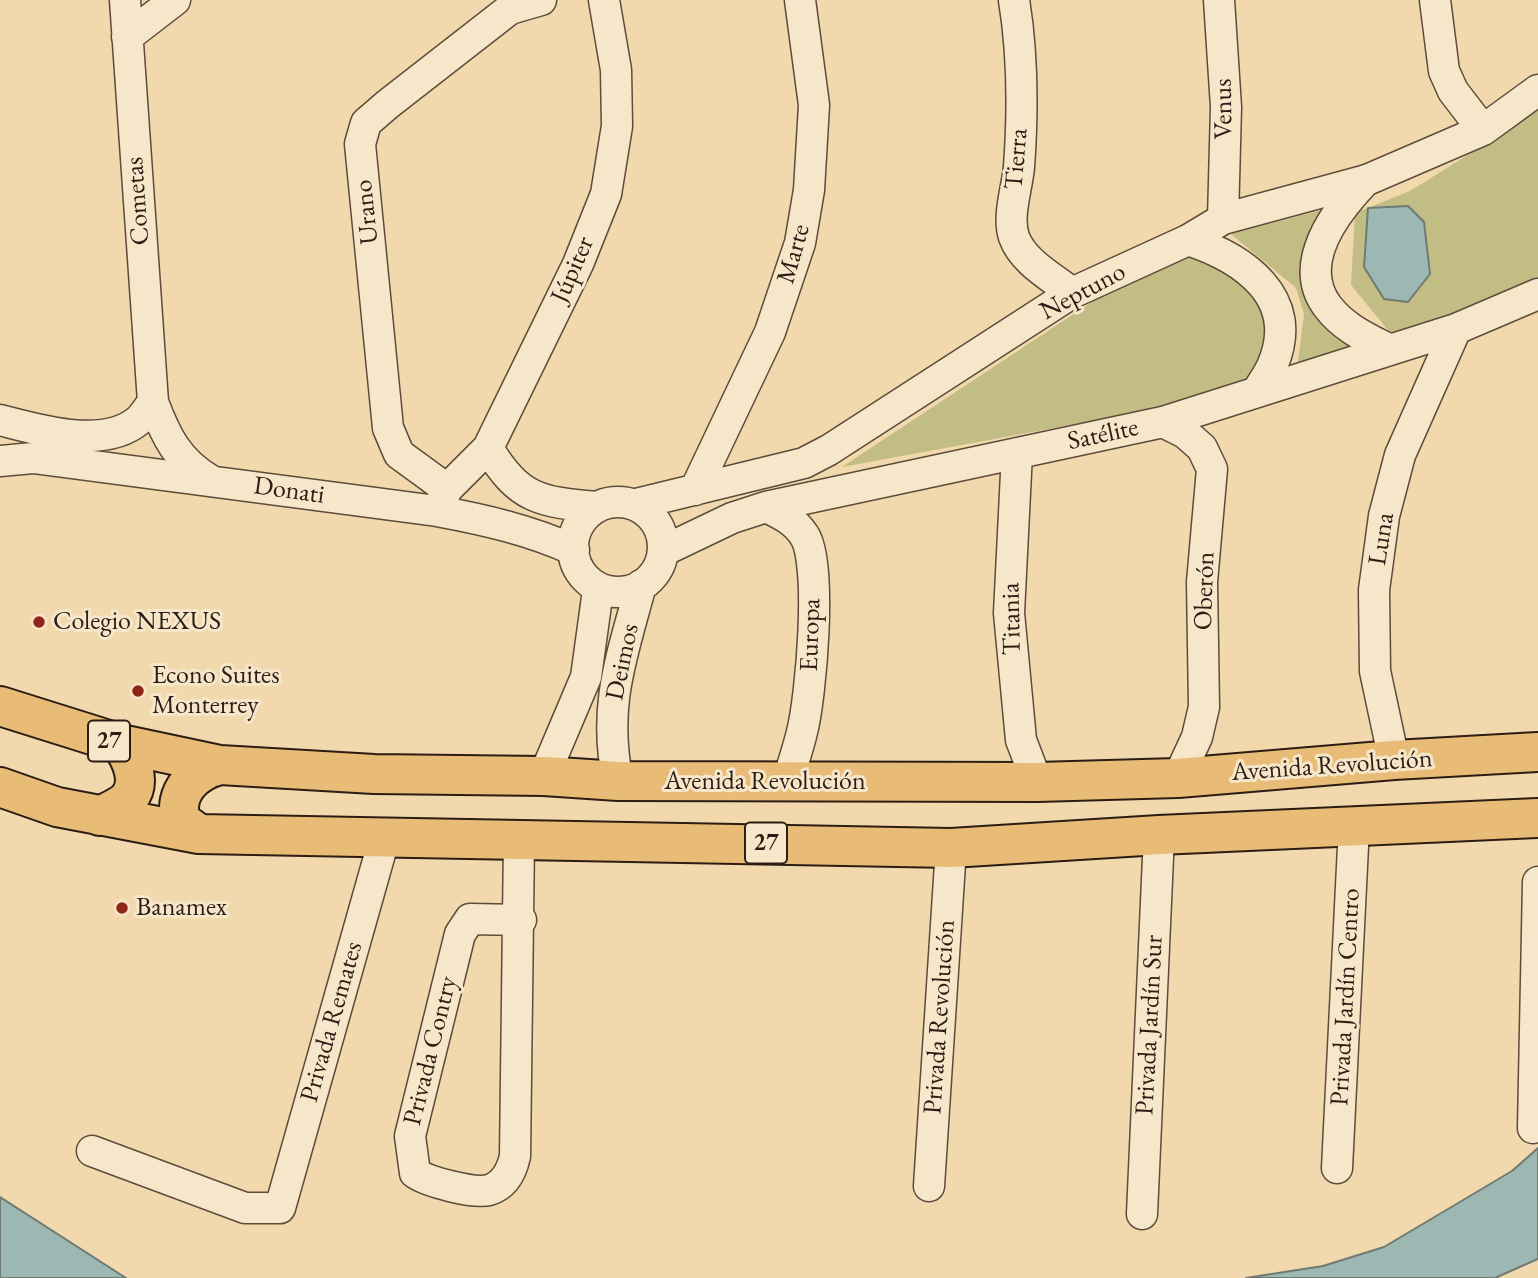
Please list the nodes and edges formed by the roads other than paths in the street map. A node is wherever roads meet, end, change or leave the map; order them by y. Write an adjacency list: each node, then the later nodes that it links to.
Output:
1 (125, 0): 9 (street, Cometas)
2 (175, 0): 9 (street)
3 (541, 0): 28 (street, Urano)
4 (604, 0): 23 (street, Júpiter)
5 (800, 0): 27 (street, Marte)
6 (1014, 0): 15 (street, Tierra)
7 (1219, 0): 13 (street, Venus)
8 (1435, 0): 11 (street)
9 (127, 37): 20 (street, Cometas)
10 (1538, 90): 11 (street, Neptuno)
11 (1483, 130): 12 (street, Neptuno)
12 (1367, 180): 13 (street, Neptuno); 18 (street)
13 (1223, 219): 14 (street, Neptuno)
14 (1188, 240): 15 (street, Neptuno); 19 (street)
15 (1072, 293): 27 (street, Neptuno)
16 (1538, 294): 17 (street, Satélite)
17 (1456, 329): 18 (street, Satélite); 39 (street, Luna)
18 (1390, 350): 19 (street, Satélite)
19 (1257, 392): 22 (street, Satélite)
20 (153, 402): 21 (street); 26 (street, Cometas)
21 (0, 420)
22 (1163, 422): 24 (street, Satélite); 42 (street, Oberón)
23 (488, 447): 28 (street, Júpiter); 30 (street)
24 (1017, 453): 31 (street, Satélite); 44 (street, Titania)
25 (0, 461): 26 (street, Donati)
26 (211, 481): 28 (street, Donati)
27 (695, 490): 29 (street, Neptuno)
28 (442, 500): 32 (street, Donati)
29 (636, 504): 30 (street); 33 (street)
30 (597, 507): 32 (street)
31 (766, 507): 33 (street, Satélite); 45 (street, Europa)
32 (574, 550): 35 (street)
33 (663, 551): 34 (street)
34 (641, 586): 35 (street); 43 (street, Deimos)
35 (598, 590): 41 (street, Deimos)
36 (0, 706): 37 (main road, Avenida Revolución / 27)
37 (121, 744): 40 (main road, Avenida Revolución / 27); 47 (main road)
38 (1538, 752): 39 (main road, Avenida Revolución / 27)
39 (1394, 760): 42 (main road, Avenida Revolución / 27)
40 (220, 765): 41 (main road, Avenida Revolución / 27); 50 (main road)
41 (544, 775): 43 (main road, Avenida Revolución / 27)
42 (1178, 778): 44 (main road, Avenida Revolución / 27)
43 (618, 781): 45 (main road, Avenida Revolución / 27)
44 (1037, 782): 45 (main road, Avenida Revolución / 27)
45 (787, 783)
46 (0, 788): 47 (main road, 27)
47 (100, 816): 50 (main road, 27)
48 (1538, 818): 49 (main road, 27)
49 (1354, 826): 51 (main road, 27); 59 (street, Privada Jardín Centro)
50 (199, 834): 52 (main road, 27)
51 (1158, 835): 54 (main road, 27); 61 (street, Privada Jardín Sur)
52 (385, 836): 53 (main road, 27); 58 (street, Privada Remates)
53 (519, 840): 54 (main road, 27); 56 (street, Privada Contry)
54 (951, 848): 60 (street, Privada Revolución)
55 (1538, 882): 57 (street)
56 (521, 920): 56 (street, Privada Contry)
57 (1533, 1128)
58 (92, 1150)
59 (1337, 1168)
60 (929, 1186)
61 (1142, 1214)

